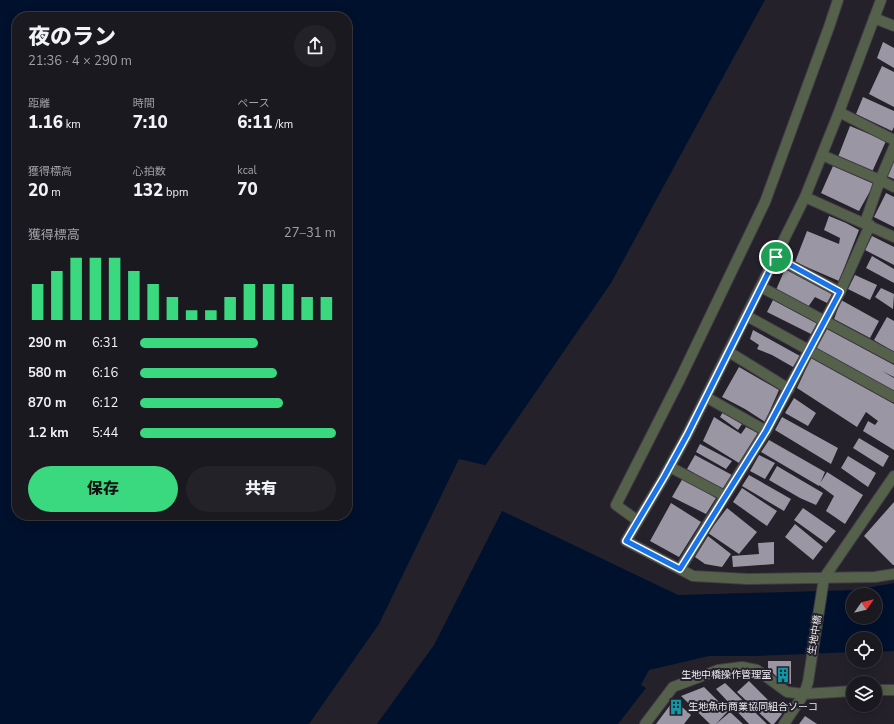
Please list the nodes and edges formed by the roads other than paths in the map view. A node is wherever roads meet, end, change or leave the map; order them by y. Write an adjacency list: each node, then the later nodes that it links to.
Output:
1 (838, 0): 29 (street)
2 (881, 0): 3 (street)
3 (874, 18): 4 (street); 5 (street)
4 (894, 26)
5 (839, 112): 6 (street); 8 (street)
6 (894, 140)
7 (894, 147): 9 (street)
8 (822, 155): 9 (street); 11 (street)
9 (880, 180): 10 (street); 12 (street)
10 (894, 187)
11 (805, 197): 12 (street); 14 (street)
12 (867, 224): 13 (street); 16 (street)
13 (894, 237)
14 (776, 257): 15 (street); 16 (street)
15 (761, 287): 17 (street); 18 (street)
16 (840, 292): 18 (street)
17 (747, 316): 19 (street); 20 (street)
18 (824, 320): 19 (street); 21 (street)
19 (808, 350): 22 (street); 24 (street)
20 (729, 352): 22 (street); 23 (street)
21 (894, 358)
22 (789, 389): 25 (street)
23 (706, 397): 25 (street); 26 (street)
24 (894, 397)
25 (766, 431): 28 (street)
26 (670, 467): 28 (street); 29 (street)
27 (892, 482): 32 (street)
28 (725, 496): 30 (street)
29 (638, 522): 30 (street)
30 (680, 569): 32 (street)
31 (894, 574): 32 (street)
32 (823, 582): 36 (street, 生地中橋)
33 (882, 690): 34 (street)
34 (894, 690)
35 (846, 691): 36 (street)
36 (804, 694): 37 (street); 38 (street, 生地中橋)
37 (645, 724)
38 (784, 724)

